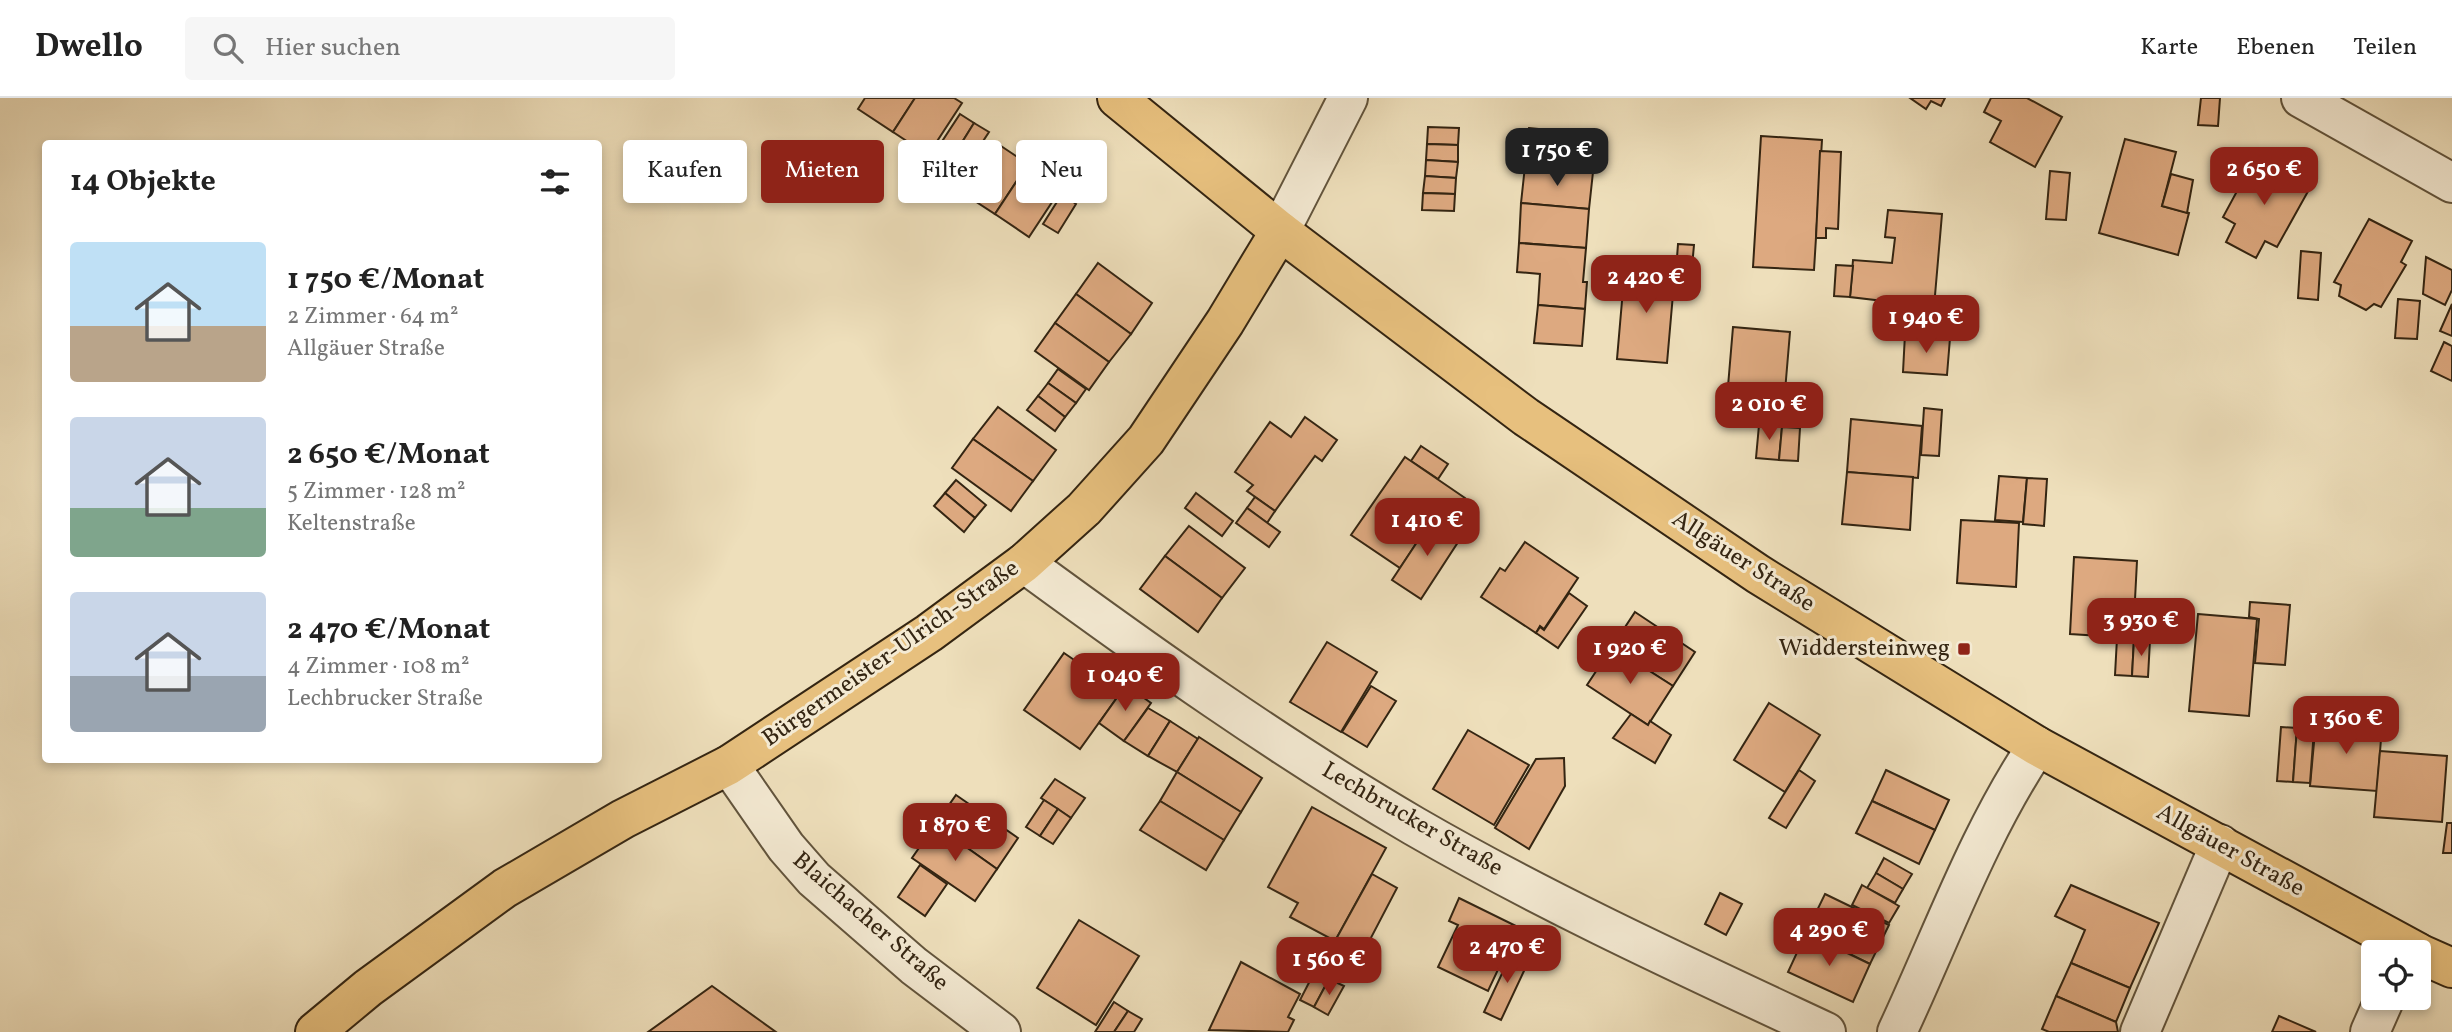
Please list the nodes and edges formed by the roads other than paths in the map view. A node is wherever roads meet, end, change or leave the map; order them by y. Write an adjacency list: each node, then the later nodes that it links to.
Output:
1 (1117, 98): 5 (main road, Allgäuer Straße)
2 (1348, 98): 5 (street, Bürgermeister-Ulrich-Straße)
3 (2301, 98): 4 (street)
4 (2452, 183)
5 (1280, 231): 6 (main road, Bürgermeister-Ulrich-Straße); 7 (main road, Allgäuer Straße)
6 (1024, 564): 8 (main road, Bürgermeister-Ulrich-Straße); 16 (street, Lechbrucker Straße)
7 (2037, 746): 9 (main road, Allgäuer Straße); 17 (street)
8 (729, 765): 14 (main road, Bürgermeister-Ulrich-Straße); 15 (street, Blaichacher Straße)
9 (2220, 844): 10 (main road, Allgäuer Straße); 18 (street)
10 (2392, 940)
11 (2431, 959): 12 (main road, Allgäuer Straße)
12 (2452, 968)
13 (2380, 1010): 19 (street)
14 (315, 1032)
15 (1001, 1032)
16 (1826, 1032)
17 (1897, 1032)
18 (2140, 1032)
19 (2370, 1032)

